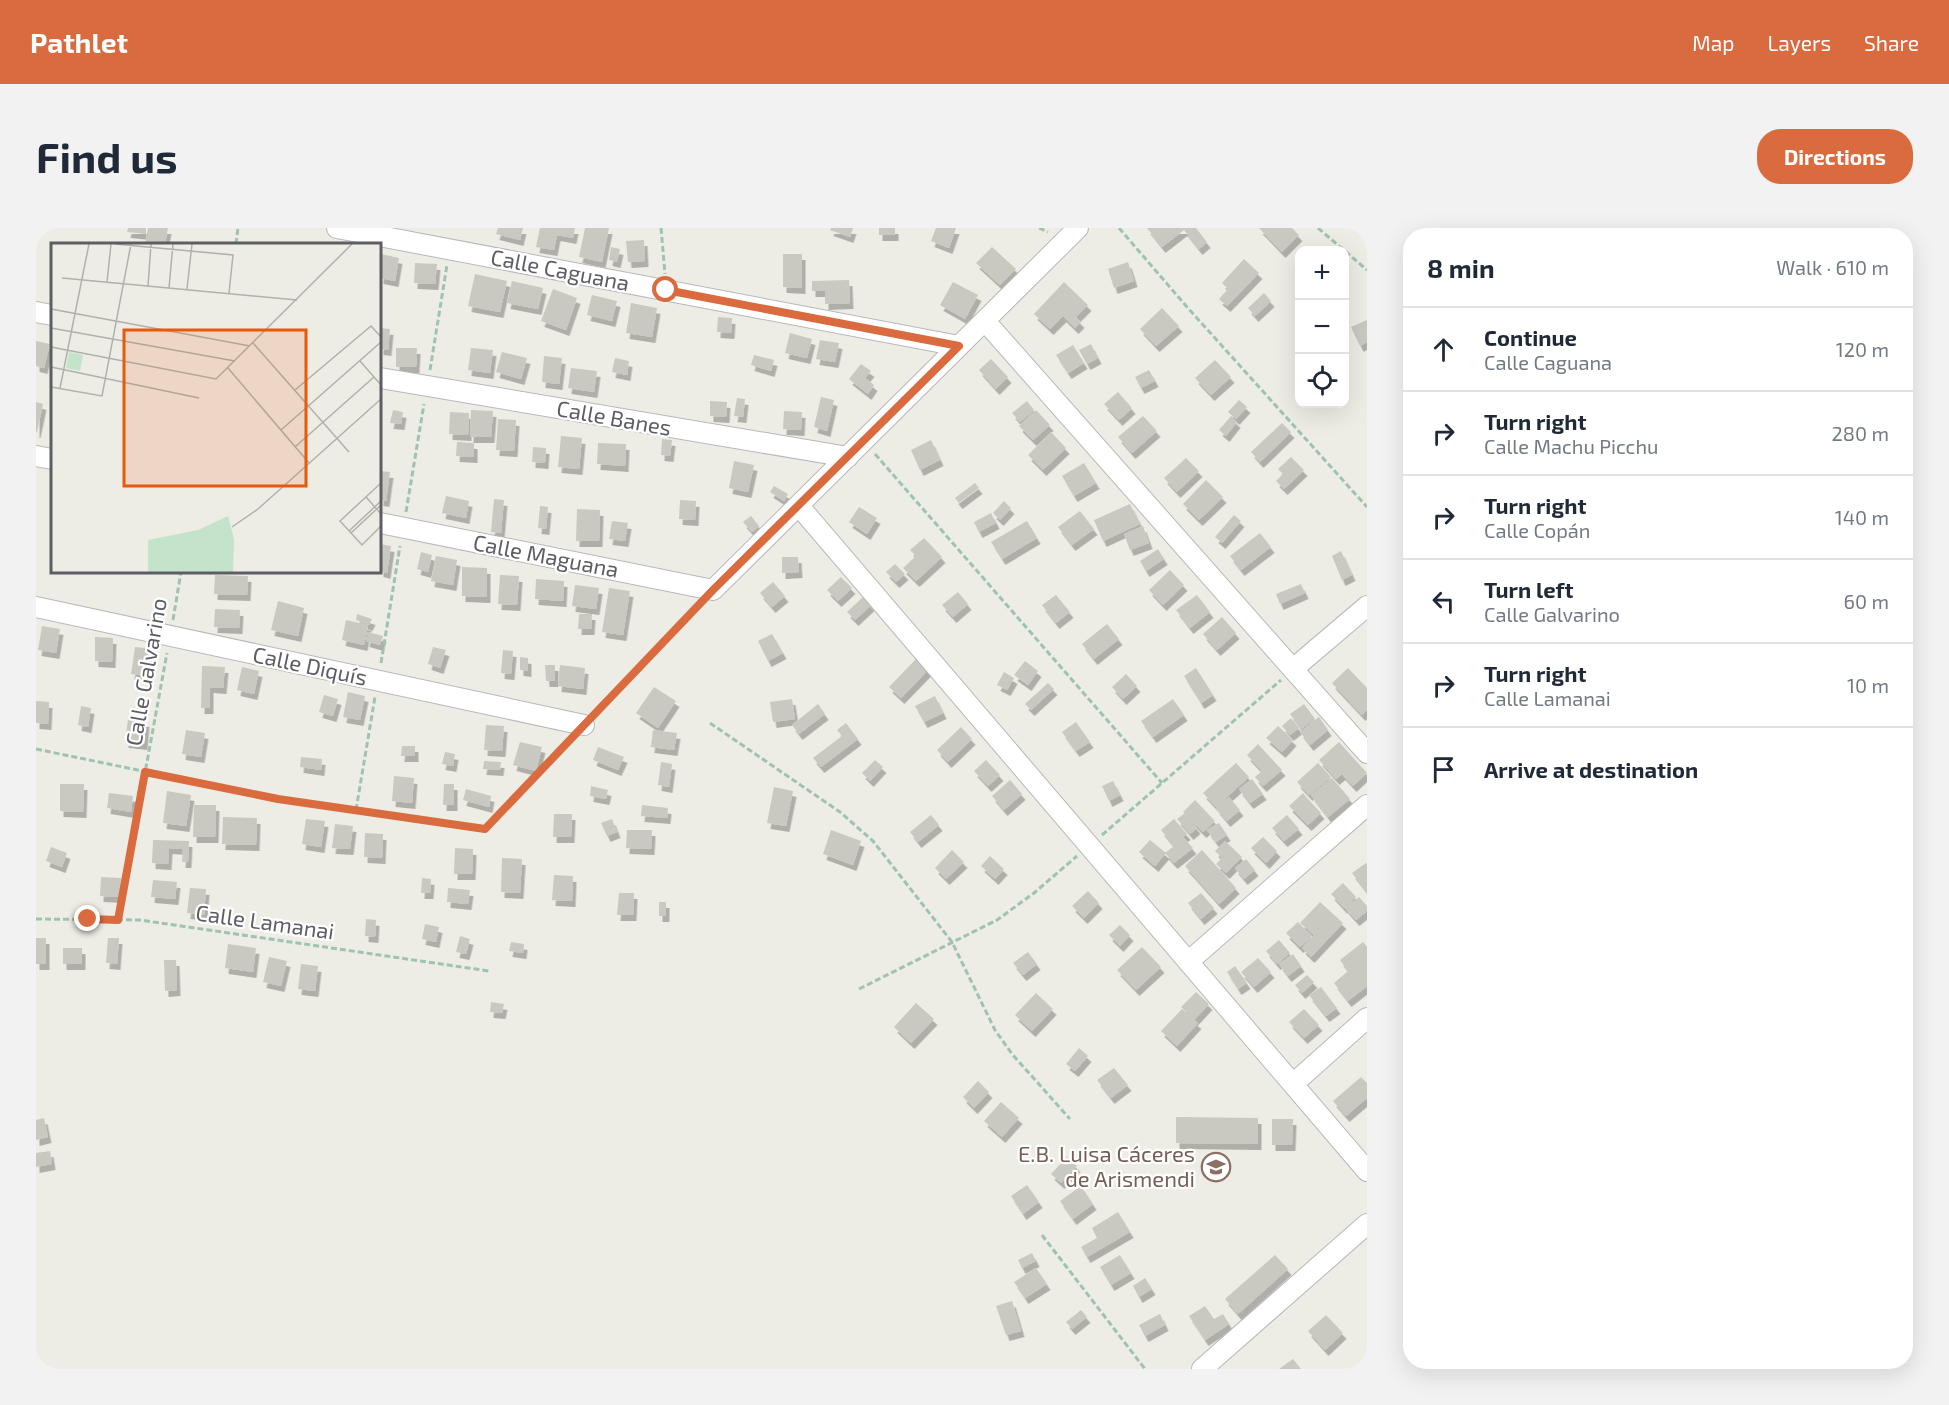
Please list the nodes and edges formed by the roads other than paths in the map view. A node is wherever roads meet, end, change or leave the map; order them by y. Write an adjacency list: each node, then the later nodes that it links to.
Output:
1 (337, 228): 6 (street, Calle Caguana)
2 (1078, 228): 5 (street)
3 (36, 312): 4 (street)
4 (51, 315)
5 (985, 321): 6 (street); 15 (street)
6 (959, 346): 9 (street)
7 (381, 378): 9 (street, Calle Banes)
8 (36, 456): 10 (street)
9 (848, 457): 11 (street)
10 (51, 459)
11 (799, 506): 12 (street, Calle Maguana); 19 (street)
12 (381, 523)
13 (1367, 606): 15 (street)
14 (36, 607): 16 (street, Calle Diquís)
15 (1293, 669): 17 (street)
16 (584, 725)
17 (1367, 753)
18 (1367, 805): 19 (street)
19 (1188, 962): 21 (street)
20 (1367, 1018): 21 (street)
21 (1293, 1084): 22 (street)
22 (1367, 1171)
23 (1367, 1224): 24 (street)
24 (1202, 1369)

